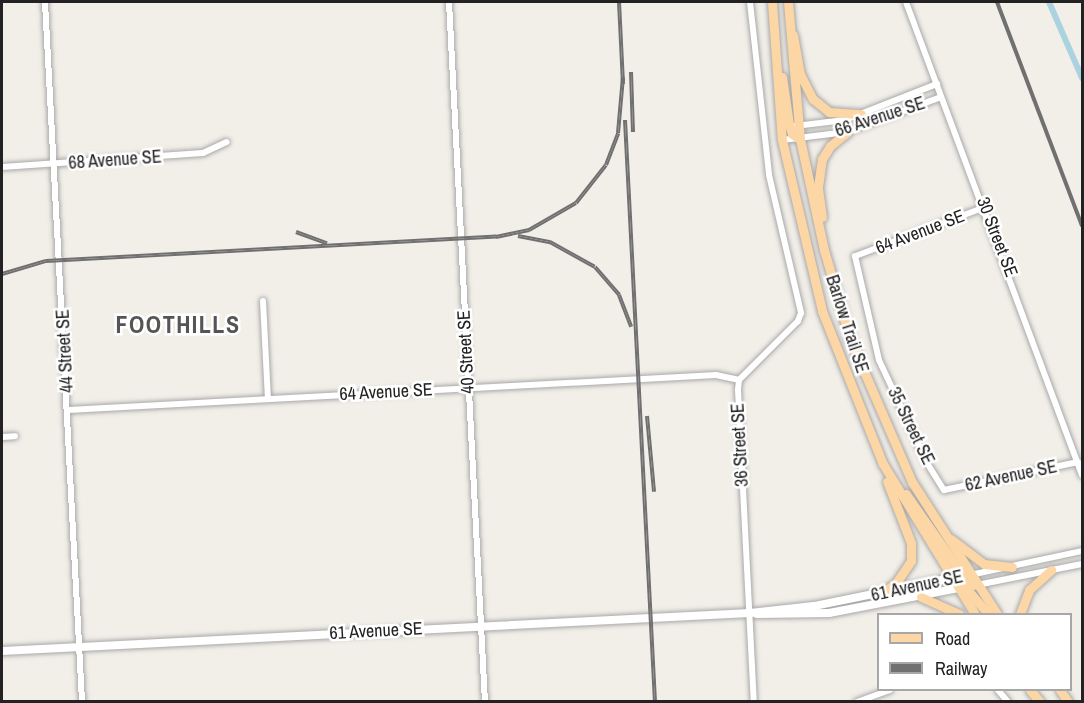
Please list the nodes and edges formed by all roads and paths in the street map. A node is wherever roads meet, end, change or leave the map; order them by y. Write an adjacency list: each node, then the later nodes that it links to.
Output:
1 (45, 2): 16 (street, 44 Street SE)
2 (449, 2): 23 (street, 40 Street SE)
3 (750, 2): 22 (street, 36 Street SE)
4 (772, 2): 11 (main road, Barlow Trail SE)
5 (788, 2): 7 (main road, Barlow Trail SE)
6 (906, 2): 8 (street, 30 Street SE)
7 (789, 18): 10 (main road); 11 (main road, Barlow Trail SE)
8 (936, 84): 9 (street, 30 Street SE); 10 (street, 66 Avenue SE)
9 (941, 97): 12 (street, 66 Avenue SE); 18 (street, 30 Street SE)
10 (861, 114): 11 (street, 66 Avenue SE)
11 (789, 127): 13 (main road, Barlow Trail SE); 14 (main road, Barlow Trail SE)
12 (847, 132): 13 (street, 66 Avenue SE); 19 (main road)
13 (800, 139): 14 (street, 66 Avenue SE); 19 (main road, Barlow Trail SE)
14 (782, 140): 29 (main road, Barlow Trail SE)
15 (226, 142): 16 (street, 68 Avenue SE)
16 (54, 165): 17 (street, 68 Avenue SE); 25 (street, 44 Street SE)
17 (2, 167)
18 (986, 207): 20 (street, 64 Avenue SE); 28 (street, 30 Street SE)
19 (824, 250): 33 (main road, Barlow Trail SE)
20 (855, 256): 32 (street, 35 Street SE)
21 (262, 301): 24 (street)
22 (739, 380): 23 (street, 64 Avenue SE); 44 (street, 36 Street SE)
23 (467, 388): 24 (street, 64 Avenue SE); 50 (street, 40 Street SE)
24 (268, 399): 25 (street, 64 Avenue SE)
25 (68, 410): 51 (street, 44 Street SE)
26 (15, 436): 27 (street)
27 (2, 437)
28 (1078, 462): 30 (street, 30 Street SE); 32 (street, 62 Avenue SE)
29 (883, 464): 31 (main road, Barlow Trail SE); 42 (main road)
30 (1083, 474)
31 (896, 486): 38 (main road); 39 (main road, Barlow Trail SE)
32 (944, 490)
33 (937, 526): 36 (main road); 38 (main road, Barlow Trail SE)
34 (1083, 551): 36 (street, 61 Avenue SE)
35 (1083, 564): 37 (street, 61 Avenue SE)
36 (1011, 567): 38 (street, 61 Avenue SE)
37 (1051, 570): 40 (street, 61 Avenue SE); 49 (main road)
38 (967, 575): 39 (street, 61 Avenue SE); 40 (main road, Barlow Trail SE)
39 (950, 578): 41 (main road, Barlow Trail SE); 42 (street, 61 Avenue SE)
40 (976, 585): 41 (street, 61 Avenue SE); 48 (main road, Barlow Trail SE)
41 (961, 588): 43 (street, 61 Avenue SE); 46 (main road, Barlow Trail SE); 47 (main road)
42 (879, 595): 44 (street, 61 Avenue SE)
43 (921, 597): 44 (street, 61 Avenue SE); 45 (main road)
44 (750, 613): 50 (street, 61 Avenue SE); 56 (street, 36 Street SE)
45 (956, 613)
46 (974, 613)
47 (986, 613)
48 (996, 613)
49 (1021, 613)
50 (481, 626): 51 (street, 61 Avenue SE); 55 (street, 40 Street SE)
51 (79, 647): 52 (street, 61 Avenue SE); 54 (street, 44 Street SE)
52 (2, 651)
53 (887, 691): 57 (street)
54 (82, 702)
55 (485, 702)
56 (754, 702)
57 (857, 702)

